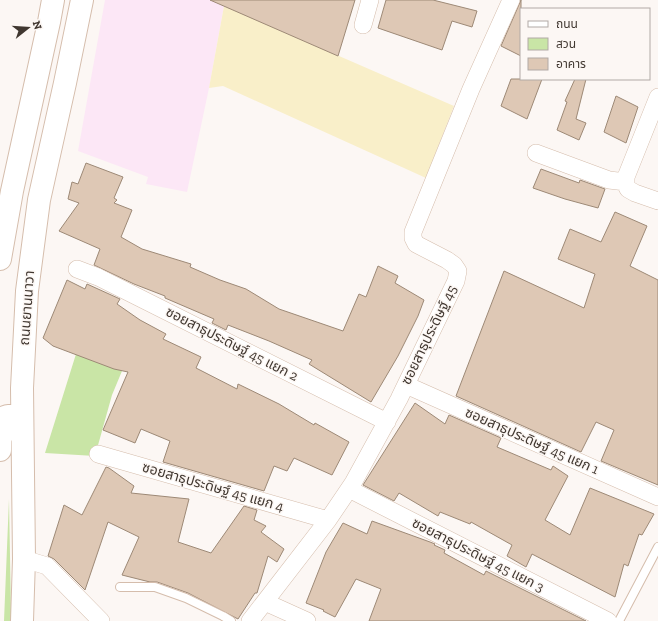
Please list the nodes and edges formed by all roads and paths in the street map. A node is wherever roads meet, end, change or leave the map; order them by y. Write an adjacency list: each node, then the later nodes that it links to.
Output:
1 (53, 0): 10 (main road)
2 (82, 0): 15 (main road, ถนนยานนาวา)
3 (370, 0): 5 (street)
4 (511, 0): 13 (street, ซอยสาธุประดิษฐ์ 45)
5 (363, 25)
6 (658, 97): 8 (street)
7 (536, 153): 8 (street)
8 (626, 182): 9 (street)
9 (658, 201)
10 (3, 228): 11 (main road)
11 (0, 259)
12 (77, 269): 14 (street, ซอยสาธุประดิษฐ์ 45 แยก 2)
13 (406, 384): 14 (street, ซอยสาธุประดิษฐ์ 45); 19 (street, ซอยสาธุประดิษฐ์ 45 แยก 1)
14 (387, 422): 18 (street, ซอยสาธุประดิษฐ์ 45)
15 (22, 438): 16 (main road); 22 (main road, ถนนยานนาวา)
16 (0, 450)
17 (98, 454): 20 (street, ซอยสาธุประดิษฐ์ 45 แยก 4)
18 (349, 488): 20 (street, ซอยสาธุประดิษฐ์ 45); 30 (street, ซอยสาธุประดิษฐ์ 45 แยก 3)
19 (658, 497)
20 (328, 520): 24 (street, ซอยสาธุประดิษฐ์ 45)
21 (658, 547): 31 (lane)
22 (24, 559): 25 (main road, ถนนยานนาวา); 26 (street)
23 (120, 587): 27 (lane)
24 (266, 602): 28 (street, ซอยสาธุประดิษฐ์ 45); 29 (street)
25 (22, 621)
26 (101, 621)
27 (231, 621)
28 (250, 621)
29 (307, 621)
30 (608, 621)
31 (619, 621)

